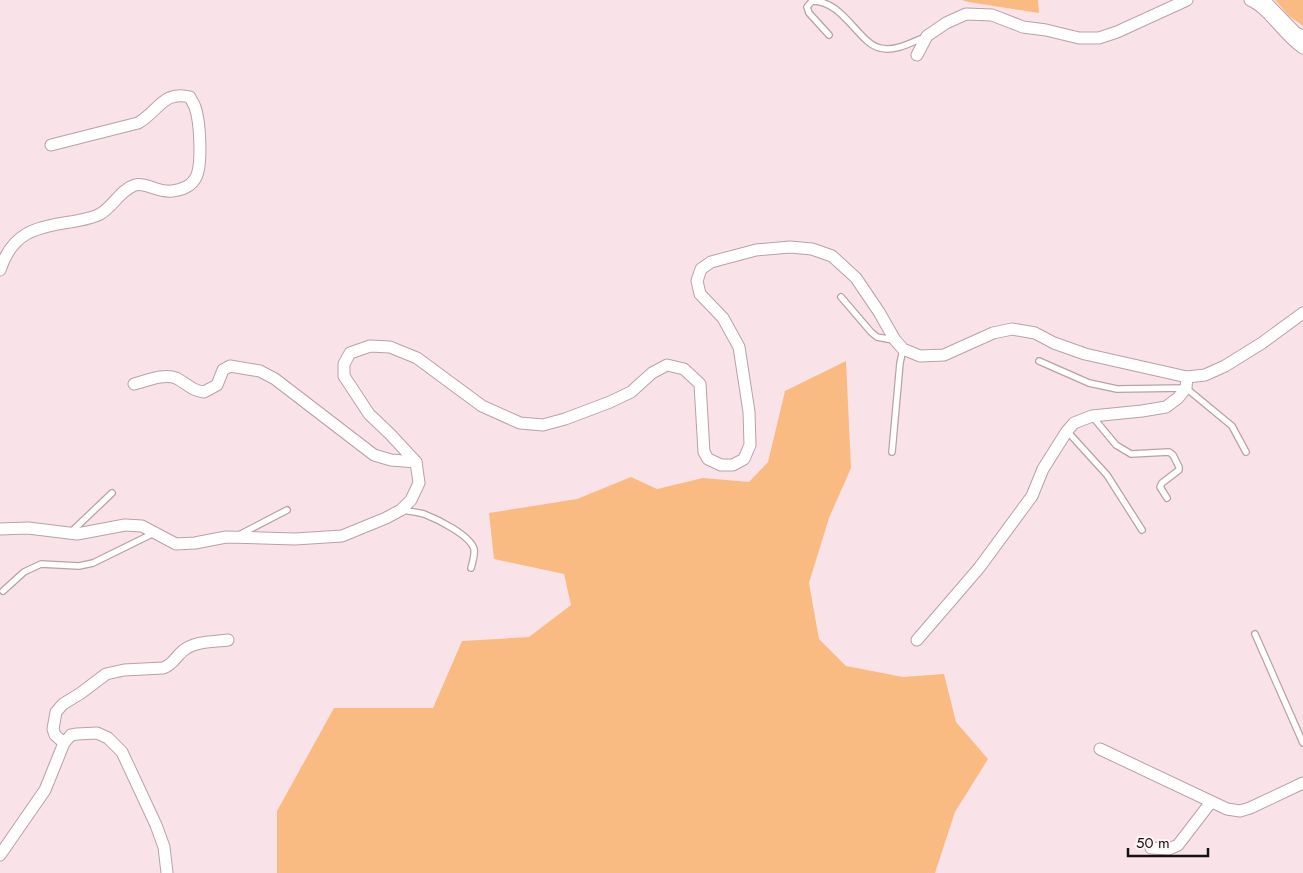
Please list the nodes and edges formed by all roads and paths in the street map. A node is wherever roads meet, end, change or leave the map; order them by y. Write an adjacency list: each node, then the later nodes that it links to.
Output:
1 (1187, 0): 5 (street)
2 (1250, 0): 7 (street)
3 (1264, 0): 6 (street)
4 (829, 34): 5 (lane)
5 (927, 36): 8 (street)
6 (1303, 36)
7 (1303, 48)
8 (917, 55)
9 (51, 145): 10 (street)
10 (0, 270)
11 (841, 297): 13 (lane)
12 (1303, 313): 16 (street)
13 (895, 340): 14 (street); 22 (street)
14 (903, 349): 16 (street); 20 (lane)
15 (1039, 361): 16 (lane)
16 (1186, 383): 18 (street); 21 (lane)
17 (134, 384): 22 (street)
18 (1092, 416): 19 (street); 24 (lane)
19 (1067, 431): 28 (lane); 36 (street)
20 (892, 452)
21 (1246, 452)
22 (416, 462): 26 (street)
23 (112, 493): 29 (lane)
24 (1167, 498)
25 (287, 510): 31 (lane)
26 (401, 510): 31 (street); 32 (lane)
27 (0, 529): 29 (street)
28 (1142, 530)
29 (70, 533): 30 (street)
30 (154, 533): 31 (street); 33 (lane)
31 (234, 537)
32 (471, 568)
33 (3, 591)
34 (1254, 634): 38 (lane)
35 (228, 640): 37 (street)
36 (917, 640)
37 (64, 743): 43 (street); 44 (street)
38 (1303, 743)
39 (1100, 749): 41 (street)
40 (1303, 783): 41 (street)
41 (1212, 802): 42 (street)
42 (1151, 848)
43 (0, 855)
44 (167, 873)

